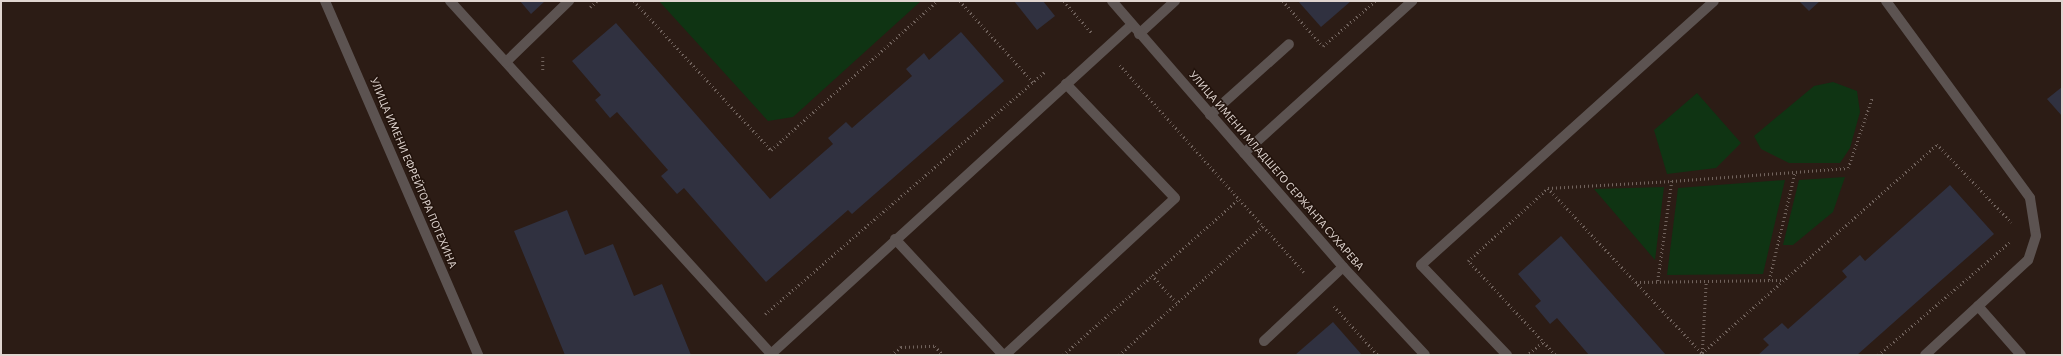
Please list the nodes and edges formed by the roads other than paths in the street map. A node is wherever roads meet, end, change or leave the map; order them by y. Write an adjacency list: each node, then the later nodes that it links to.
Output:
1 (325, 1): 21 (street, УЛИЦА ИМЕНИ ЕФРЕЙТОРА ПОТЕХИНА)
2 (450, 1): 12 (street)
3 (570, 1): 12 (street)
4 (1112, 1): 9 (street, УЛИЦА ИМЕНИ МЛАДШЕГО СЕРЖАНТА СУХАРЕВА)
5 (1175, 1): 10 (street)
6 (1412, 1): 15 (street)
7 (1714, 1): 24 (street)
8 (1886, 1): 18 (street)
9 (1132, 25): 10 (street, УЛИЦА ИМЕНИ МЛАДШЕГО СЕРЖАНТА СУХАРЕВА); 13 (street)
10 (1139, 34): 14 (street, УЛИЦА ИМЕНИ МЛАДШЕГО СЕРЖАНТА СУХАРЕВА)
11 (1289, 44): 14 (street)
12 (506, 62): 20 (street)
13 (1066, 84): 16 (street); 22 (street)
14 (1210, 115): 15 (street, УЛИЦА ИМЕНИ МЛАДШЕГО СЕРЖАНТА СУХАРЕВА)
15 (1244, 153): 17 (street, УЛИЦА ИМЕНИ МЛАДШЕГО СЕРЖАНТА СУХАРЕВА)
16 (895, 239): 20 (street); 22 (street)
17 (1343, 267): 19 (street); 23 (street, УЛИЦА ИМЕНИ МЛАДШЕГО СЕРЖАНТА СУХАРЕВА)
18 (1978, 306): 25 (street); 26 (street)
19 (1264, 341)
20 (770, 354)
21 (478, 355)
22 (1004, 355)
23 (1425, 355)
24 (1506, 355)
25 (1925, 355)
26 (2021, 355)

